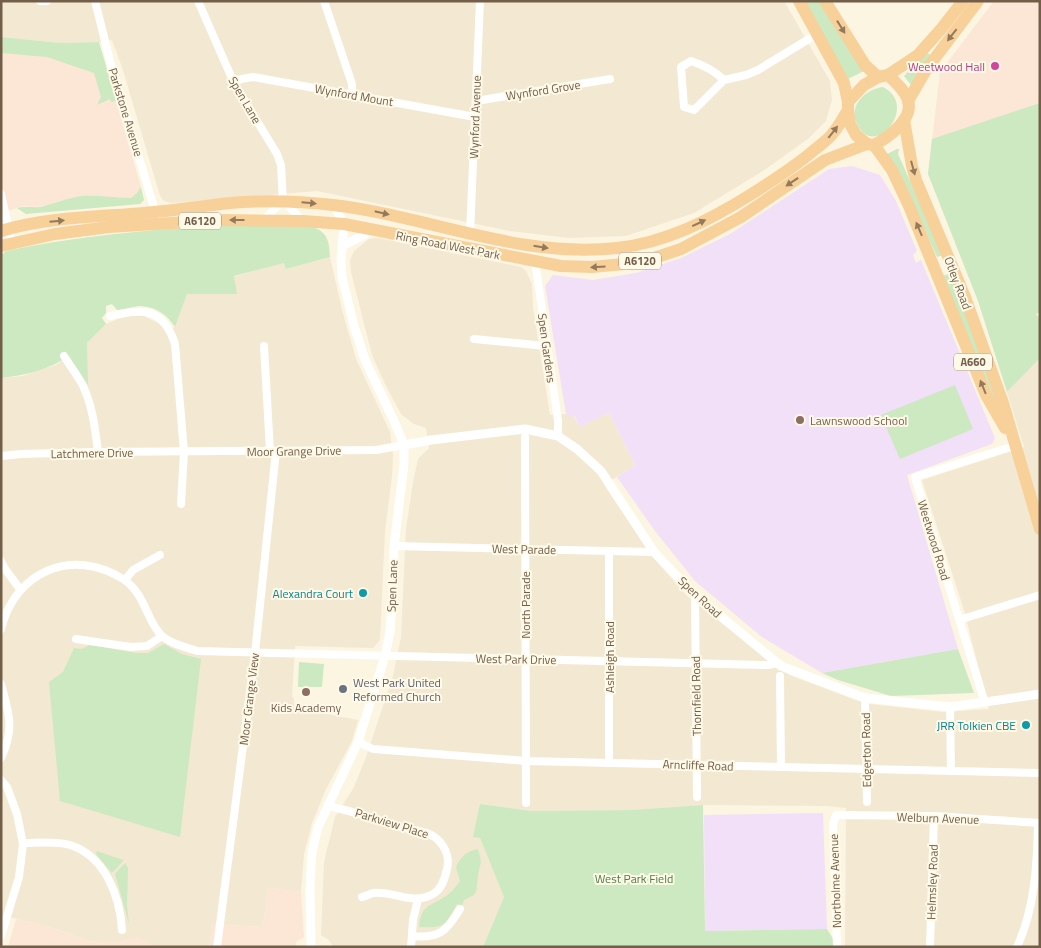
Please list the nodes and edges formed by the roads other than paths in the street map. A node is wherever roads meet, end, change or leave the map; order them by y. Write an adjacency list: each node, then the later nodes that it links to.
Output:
1 (40, 1): 2 (street)
2 (47, 1)
3 (95, 1): 27 (street, Parkstone Avenue)
4 (198, 1): 15 (street, Spen Lane)
5 (324, 1): 16 (street)
6 (480, 1): 17 (street, Wynford Avenue)
7 (799, 1): 11 (highway)
8 (825, 1): 12 (highway, one-way to 12)
9 (963, 1): 12 (highway, A6120)
10 (978, 1): 18 (highway, one-way to 18)
11 (818, 34): 14 (street); 19 (highway)
12 (883, 76): 18 (highway); 19 (highway, A6120)
13 (610, 79): 17 (street, Wynford Grove)
14 (724, 80): 14 (street)
15 (234, 83): 16 (street, Wynford Mount); 24 (street, Spen Lane)
16 (352, 95): 20 (street, Wynford Mount)
17 (476, 101): 20 (street, Wynford Avenue)
18 (908, 101): 21 (highway)
19 (848, 106): 22 (highway); 33 (highway, Ring Road West Park / A6120, one-way to 19)
20 (475, 117): 33 (street, Wynford Avenue)
21 (904, 120): 22 (highway, A6120); 45 (highway, Otley Road / A660, one-way to 45)
22 (871, 144): 36 (highway, Ring Road West Park / A6120, one-way to 36); 45 (highway, Otley Road / A660, one-way to 22)
23 (1, 194): 31 (street)
24 (283, 201): 25 (highway, Ring Road West Park / A6120, one-way to 25); 27 (highway, Ring Road West Park / A6120); 28 (street); 29 (street)
25 (334, 205): 26 (highway, Ring Road West Park / A6120); 30 (street)
26 (362, 209): 30 (street); 33 (highway, Ring Road West Park / A6120, one-way to 33)
27 (156, 218): 28 (highway, Ring Road West Park / A6120, one-way to 27); 31 (highway, Ring Road West Park / A6120, one-way to 27); 34 (highway, Ring Road West Park / A6120)
28 (263, 220): 29 (highway, Ring Road West Park / A6120)
29 (303, 221): 30 (highway, Ring Road West Park / A6120)
30 (344, 224): 32 (highway, Ring Road West Park / A6120); 35 (street, Spen Lane)
31 (5, 230): 34 (street)
32 (374, 230): 35 (street); 36 (highway, Ring Road West Park / A6120)
33 (470, 233)
34 (6, 245)
35 (342, 246): 44 (street, Spen Lane)
36 (535, 261): 40 (street, Spen Gardens)
37 (110, 316): 48 (street)
38 (474, 339): 40 (street)
39 (264, 346): 46 (street, Moor Grange View)
40 (546, 346): 42 (street, Spen Gardens)
41 (64, 356): 47 (street)
42 (558, 436): 44 (street, Spen Road); 55 (street, Spen Road)
43 (524, 437): 53 (street, North Parade)
44 (404, 445): 46 (street, Moor Grange Drive); 52 (street, Spen Lane)
45 (1014, 446): 51 (highway, Otley Road / A660); 62 (street, Weetwood Road)
46 (273, 451): 48 (street, Moor Grange Drive); 66 (street, Moor Grange View)
47 (98, 452): 48 (street, Latchmere Drive); 49 (street, Latchmere Drive)
48 (184, 452): 50 (street)
49 (1, 456)
50 (181, 504)
51 (1040, 529)
52 (394, 546): 53 (street, West Parade); 67 (street, Spen Lane)
53 (525, 549): 54 (street, West Parade); 68 (street, North Parade)
54 (608, 551): 55 (street, West Parade); 69 (street, Ashleigh Road)
55 (654, 552): 60 (street, Spen Road)
56 (160, 555): 58 (street)
57 (1, 561): 59 (street)
58 (125, 580): 59 (street); 64 (street)
59 (20, 589): 63 (street)
60 (694, 595): 70 (street, Spen Road); 71 (street, Thornfield Road)
61 (1040, 595): 62 (street)
62 (959, 620): 76 (street, Weetwood Road)
63 (1, 629)
64 (162, 636): 65 (street); 66 (street, West Park Drive)
65 (76, 639)
66 (255, 653): 67 (street, West Park Drive); 103 (street, Moor Grange View)
67 (385, 656): 68 (street, West Park Drive); 78 (street, Spen Lane)
68 (526, 659): 69 (street, West Park Drive); 80 (street, North Parade)
69 (609, 662): 71 (street, West Park Drive); 81 (street, Ashleigh Road)
70 (778, 663): 71 (street, West Park Drive); 75 (street, Spen Road)
71 (695, 664): 82 (street, Thornfield Road)
72 (780, 676): 83 (street)
73 (1, 684): 79 (street)
74 (1040, 694): 76 (street, Spen Road)
75 (865, 698): 77 (street, Spen Road); 84 (street, Edgerton Road)
76 (985, 703): 77 (street, Spen Road)
77 (950, 707): 85 (street)
78 (358, 742): 80 (street, Arncliffe Road); 91 (street, Spen Lane)
79 (1, 758)
80 (526, 761): 81 (street, Arncliffe Road); 90 (street, North Parade)
81 (609, 763): 82 (street, Arncliffe Road)
82 (696, 765): 83 (street, Arncliffe Road); 88 (street, Thornfield Road)
83 (781, 767): 84 (street, Arncliffe Road)
84 (868, 770): 85 (street, Arncliffe Road); 89 (street, Edgerton Road)
85 (951, 771): 86 (street, Arncliffe Road)
86 (1040, 773)
87 (1, 780): 95 (street)
88 (697, 798)
89 (867, 802)
90 (526, 803)
91 (327, 806): 97 (street, Parkview Place); 104 (street, Spen Lane)
92 (836, 815): 93 (street, Welburn Avenue); 106 (street, Northolme Avenue)
93 (934, 816): 94 (street, Welburn Avenue); 107 (street, Helmsley Road)
94 (1039, 823): 108 (street)
95 (23, 843): 98 (street); 100 (street)
96 (362, 897): 97 (street)
97 (418, 899): 102 (street)
98 (5, 908): 101 (street)
99 (460, 909): 102 (street)
100 (122, 930)
101 (1, 936)
102 (412, 936): 105 (street)
103 (217, 947)
104 (310, 947)
105 (412, 947)
106 (837, 947)
107 (930, 947)
108 (1017, 947)

